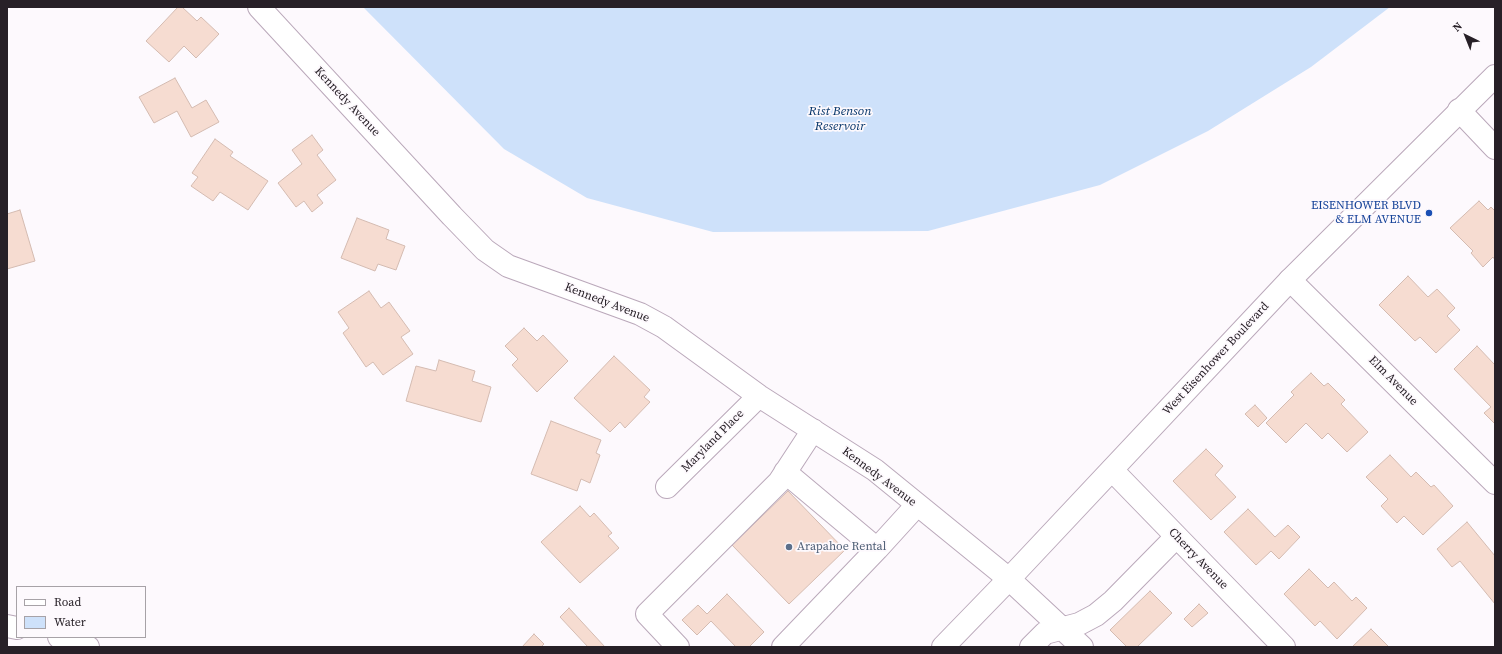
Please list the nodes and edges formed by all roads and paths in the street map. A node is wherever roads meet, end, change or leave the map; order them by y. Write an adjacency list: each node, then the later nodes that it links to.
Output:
1 (259, 7): 6 (main road, Kennedy Avenue)
2 (1495, 76): 3 (main road, West Eisenhower Boulevard)
3 (1459, 110): 4 (main road); 5 (main road, West Eisenhower Boulevard)
4 (1495, 148)
5 (1290, 280): 8 (main road, West Eisenhower Boulevard); 10 (main road, Elm Avenue)
6 (759, 396): 7 (main road, Kennedy Avenue); 11 (main road, Maryland Place)
7 (813, 430): 9 (main road); 12 (main road, Kennedy Avenue)
8 (1112, 470): 13 (main road, Cherry Avenue); 15 (main road, West Eisenhower Boulevard)
9 (785, 472): 14 (main road); 19 (main road)
10 (1495, 483)
11 (667, 487)
12 (917, 505): 14 (main road); 15 (main road, Kennedy Avenue)
13 (1176, 537): 16 (main road); 24 (main road, Cherry Avenue)
14 (878, 549): 20 (main road)
15 (1009, 579): 16 (main road, Kennedy Avenue); 21 (main road, West Eisenhower Boulevard)
16 (1063, 628): 22 (main road); 23 (main road, Kennedy Avenue)
17 (63, 638): 18 (main road)
18 (88, 647)
19 (678, 647)
20 (783, 647)
21 (942, 647)
22 (1030, 647)
23 (1082, 647)
24 (1284, 647)

